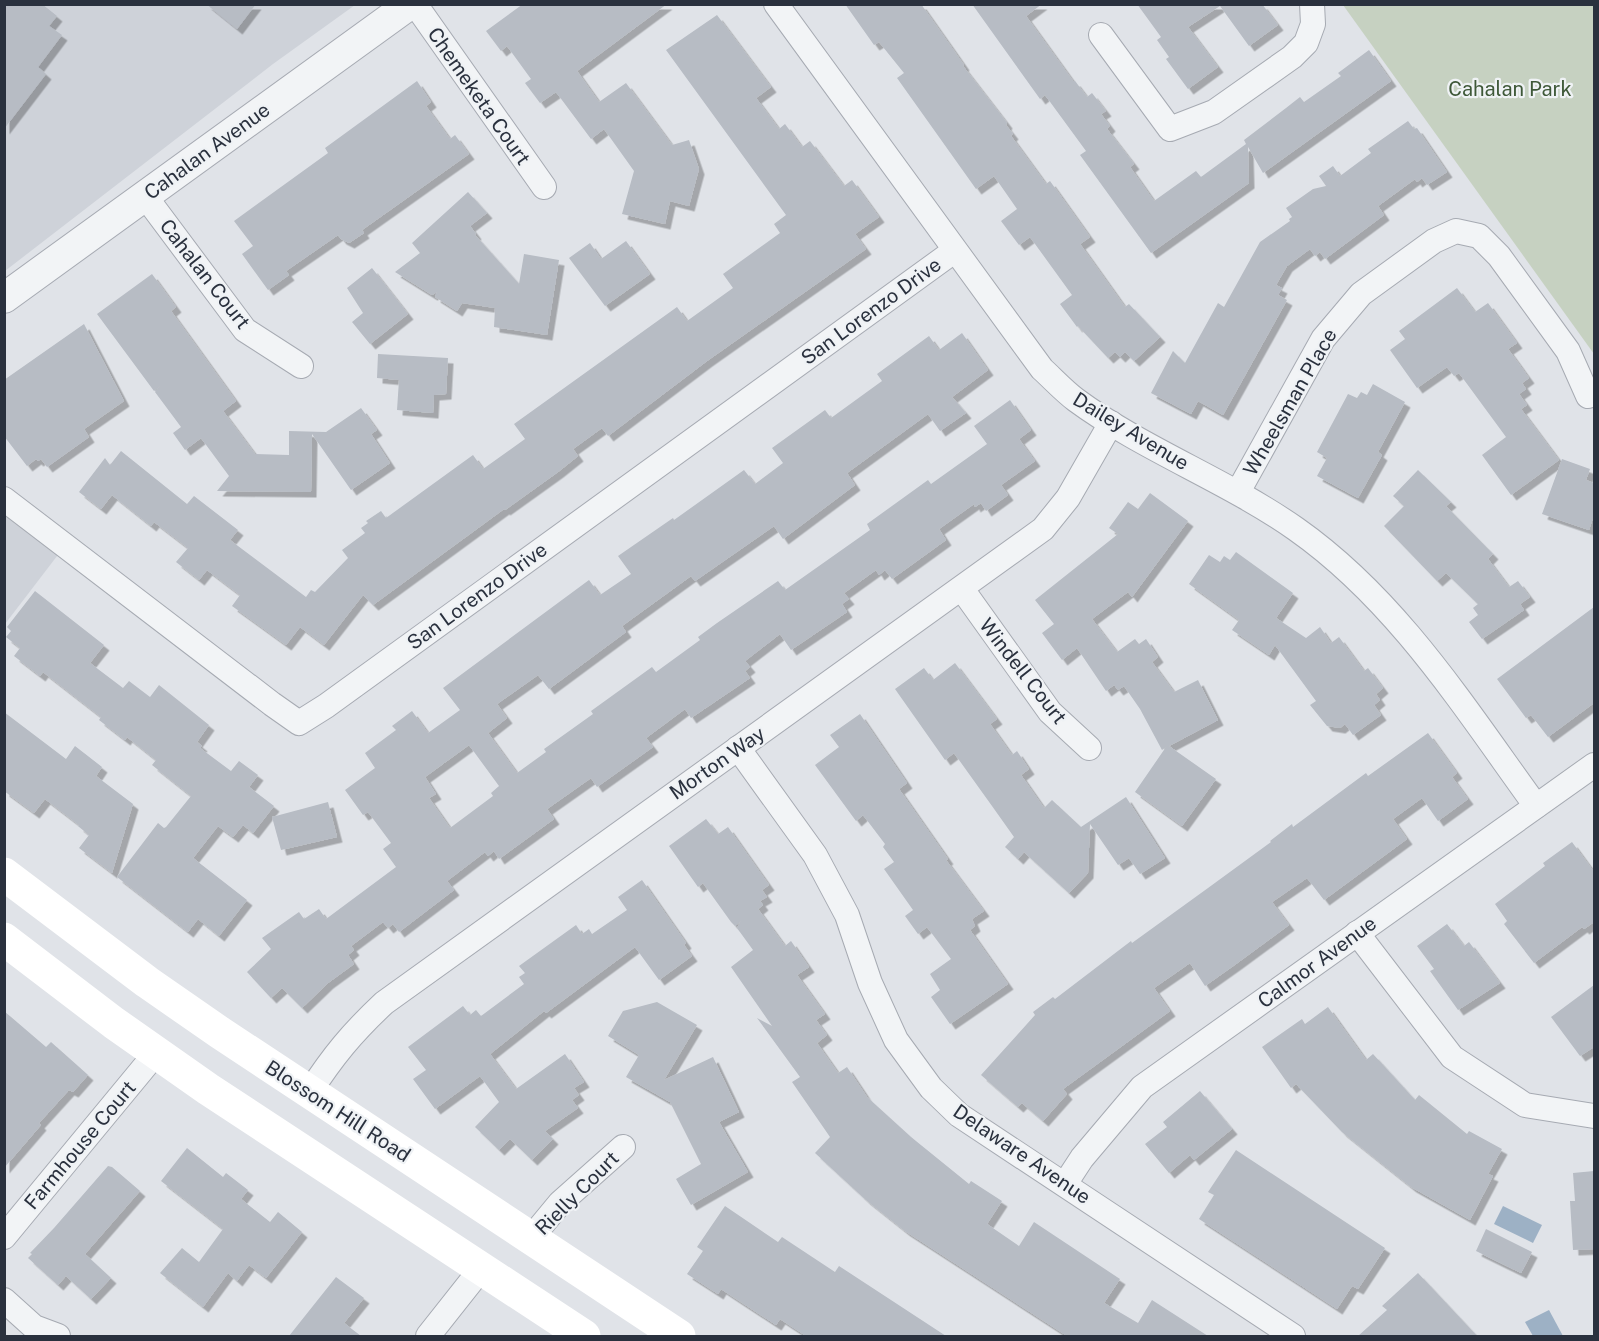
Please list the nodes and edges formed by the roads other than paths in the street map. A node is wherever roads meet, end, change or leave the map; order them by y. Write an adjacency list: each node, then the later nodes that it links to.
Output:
1 (410, 4): 7 (street, Cahalan Avenue)
2 (415, 4): 6 (street, Chemeketa Court)
3 (776, 4): 8 (street, Dailey Avenue)
4 (1312, 4): 5 (street)
5 (1101, 35)
6 (544, 187)
7 (145, 196): 9 (street, Cahalan Avenue); 10 (street, Cahalan Court)
8 (954, 251): 12 (street, Dailey Avenue); 14 (street, San Lorenzo Drive)
9 (4, 298)
10 (301, 366)
11 (1588, 396): 13 (street, Wheelsman Place)
12 (1111, 423): 13 (street, Dailey Avenue); 15 (street, Morton Way)
13 (1238, 492): 19 (street, Dailey Avenue)
14 (4, 499)
15 (962, 589): 16 (street, Morton Way); 17 (street, Windell Court)
16 (738, 748): 24 (street, Morton Way); 27 (street, Delaware Avenue)
17 (1089, 748)
18 (1594, 765): 19 (street, Calmor Avenue)
19 (1536, 806): 21 (street, Calmor Avenue)
20 (4, 874): 24 (main road, Blossom Hill Road)
21 (1357, 933): 25 (street); 27 (street, Calmor Avenue)
22 (4, 939): 23 (main road)
23 (156, 1053): 28 (street, Farmhouse Court); 30 (main road)
24 (309, 1093): 29 (main road, Blossom Hill Road)
25 (1594, 1116)
26 (623, 1147): 29 (street, Rielly Court)
27 (1065, 1184): 36 (street, Delaware Avenue)
28 (4, 1236)
29 (531, 1238): 35 (main road, Blossom Hill Road)
30 (481, 1269): 33 (street); 34 (main road)
31 (4, 1300): 32 (street)
32 (58, 1336)
33 (428, 1336)
34 (584, 1336)
35 (679, 1336)
36 (1293, 1336)

